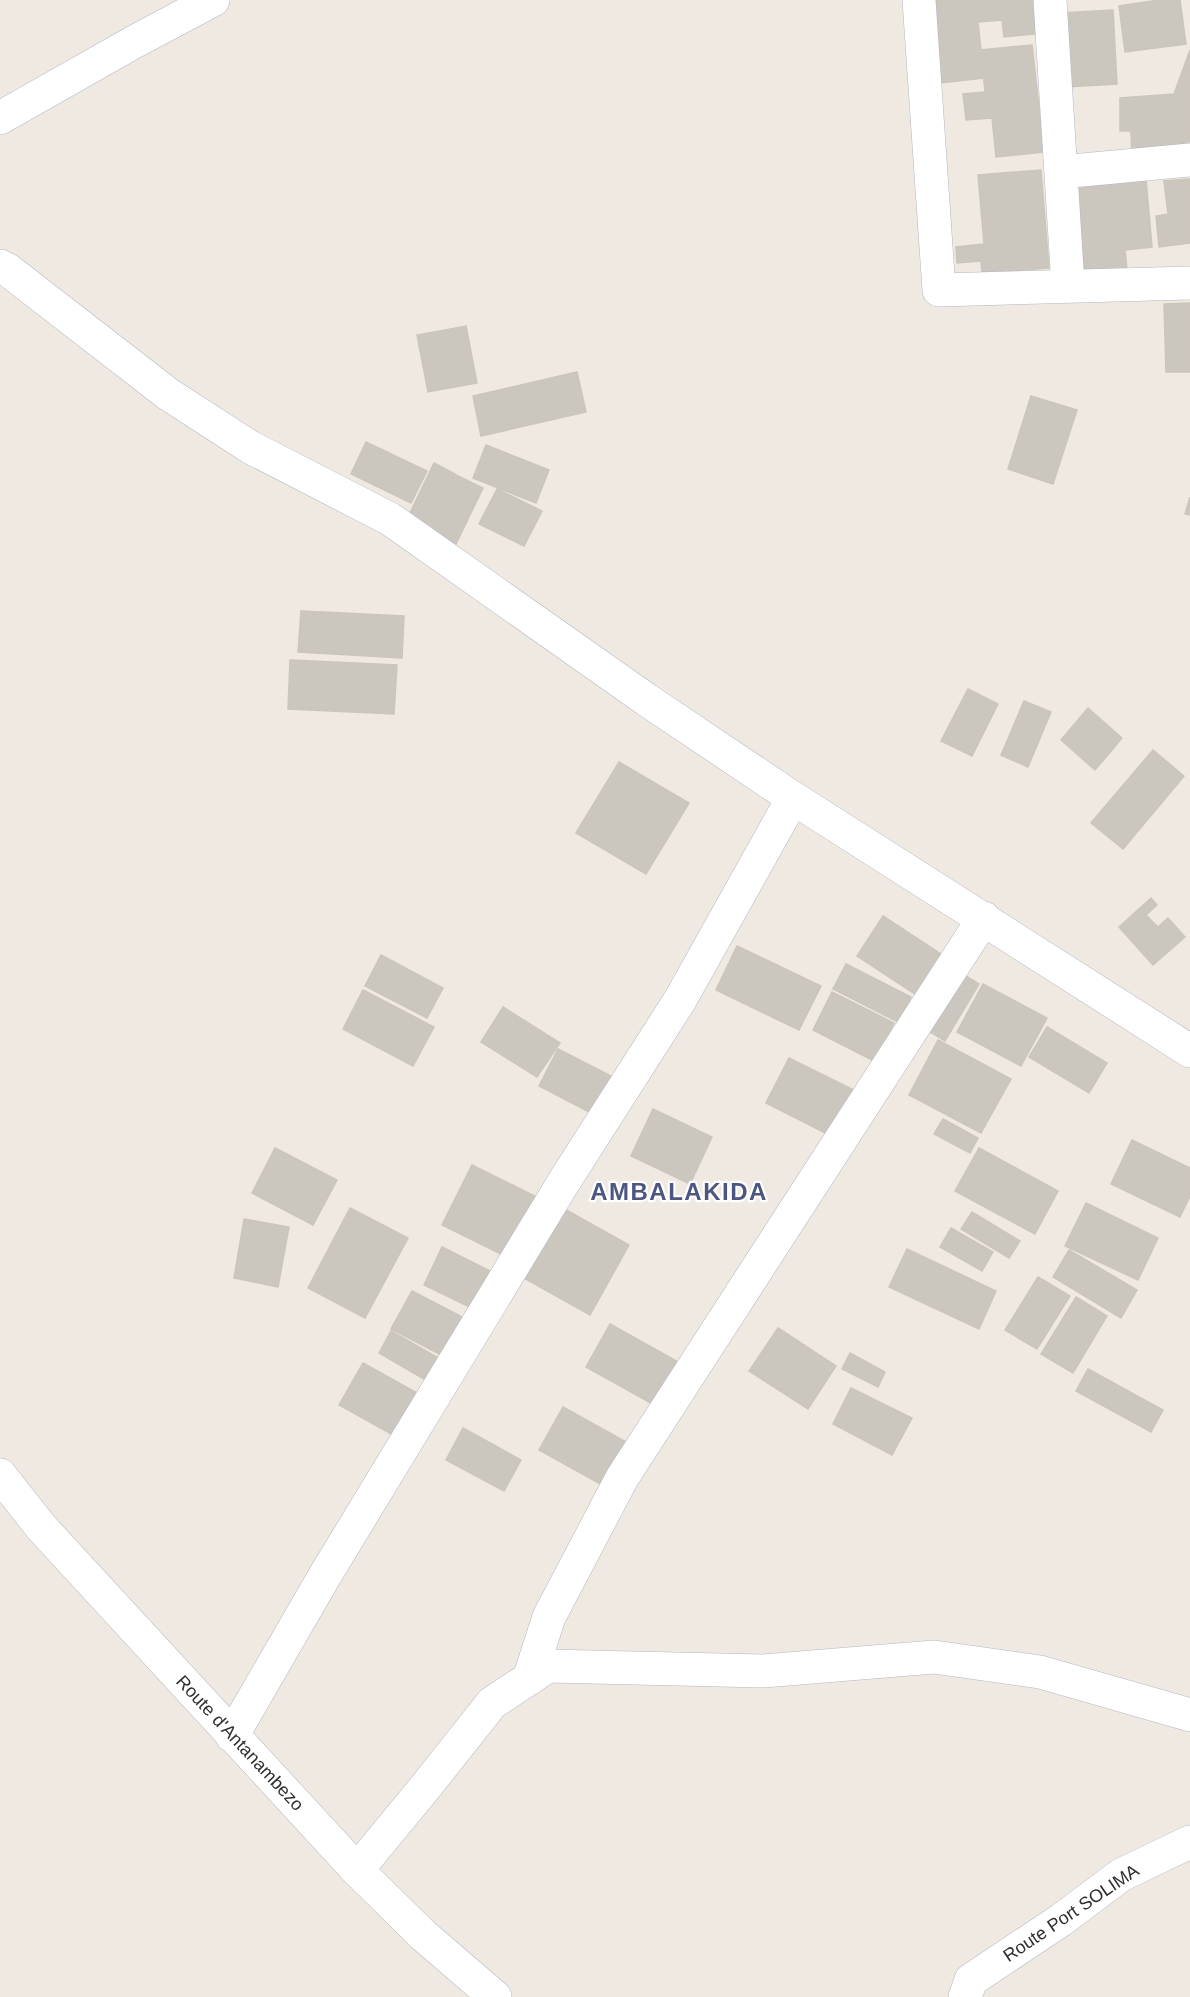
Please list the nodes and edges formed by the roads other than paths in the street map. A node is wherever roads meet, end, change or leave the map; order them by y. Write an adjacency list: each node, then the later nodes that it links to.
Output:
1 (213, 0): 4 (street)
2 (919, 0): 9 (street)
3 (1050, 0): 6 (street)
4 (0, 118)
5 (1190, 160): 6 (street)
6 (1061, 172): 9 (street)
7 (0, 266): 10 (street)
8 (1190, 283): 9 (street)
9 (1068, 286)
10 (793, 798): 11 (street); 16 (street)
11 (984, 918): 12 (street); 14 (street)
12 (1190, 1051)
13 (0, 1475): 16 (street, Route d'Antanambezo)
14 (529, 1679): 15 (street); 18 (street)
15 (1190, 1715)
16 (232, 1736): 18 (street, Route d'Antanambezo)
17 (1190, 1842): 20 (street, Route Port SOLIMA)
18 (357, 1869): 19 (street, Route d'Antanambezo)
19 (495, 1997)
20 (965, 1997)

